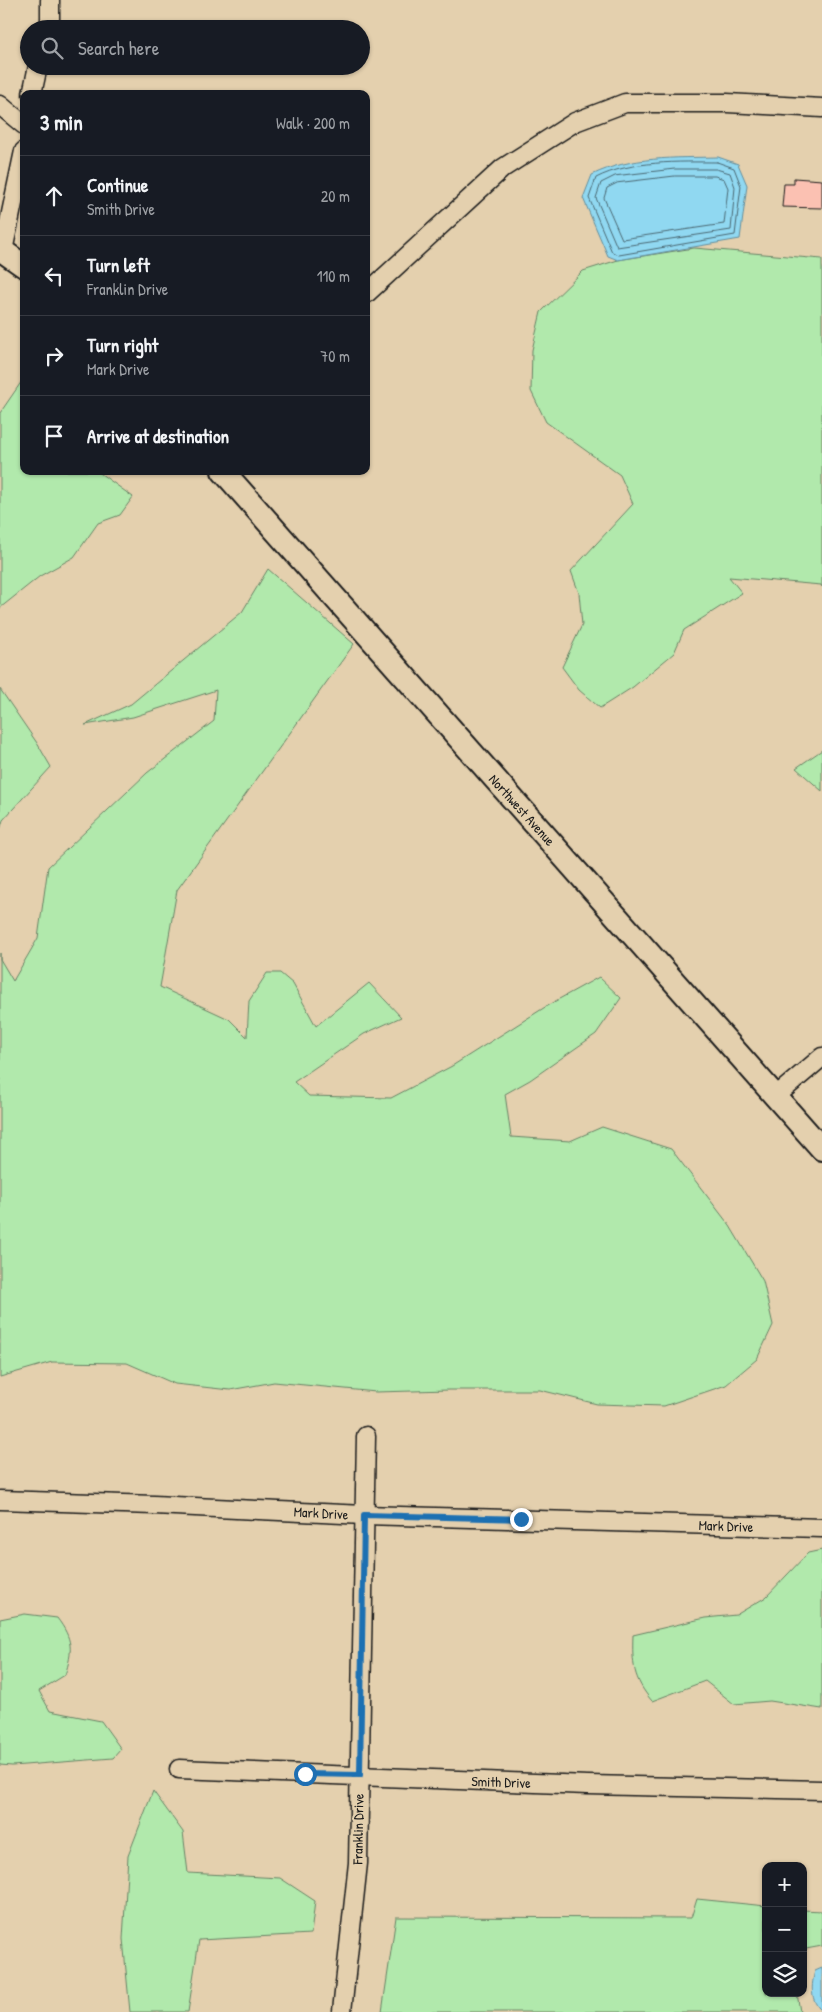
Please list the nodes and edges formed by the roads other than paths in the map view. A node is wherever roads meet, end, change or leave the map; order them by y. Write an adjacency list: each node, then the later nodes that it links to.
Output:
1 (50, 0): 2 (street)
2 (50, 20)
3 (36, 75): 4 (street)
4 (33, 90)
5 (0, 105): 7 (street)
6 (822, 108): 11 (street)
7 (20, 122)
8 (20, 169): 9 (street)
9 (2, 250): 10 (street)
10 (20, 263)
11 (370, 290)
12 (227, 475): 14 (street, Northwest Avenue)
13 (822, 1057): 14 (street)
14 (776, 1096): 15 (street, Northwest Avenue)
15 (822, 1149)
16 (366, 1436): 18 (street, Franklin Drive)
17 (0, 1500): 18 (street, Mark Drive)
18 (364, 1515): 19 (street, Mark Drive); 21 (street, Franklin Drive)
19 (822, 1528)
20 (179, 1769): 21 (street, Smith Drive)
21 (360, 1775): 22 (street, Smith Drive); 23 (street, Franklin Drive)
22 (822, 1790)
23 (342, 2011)

